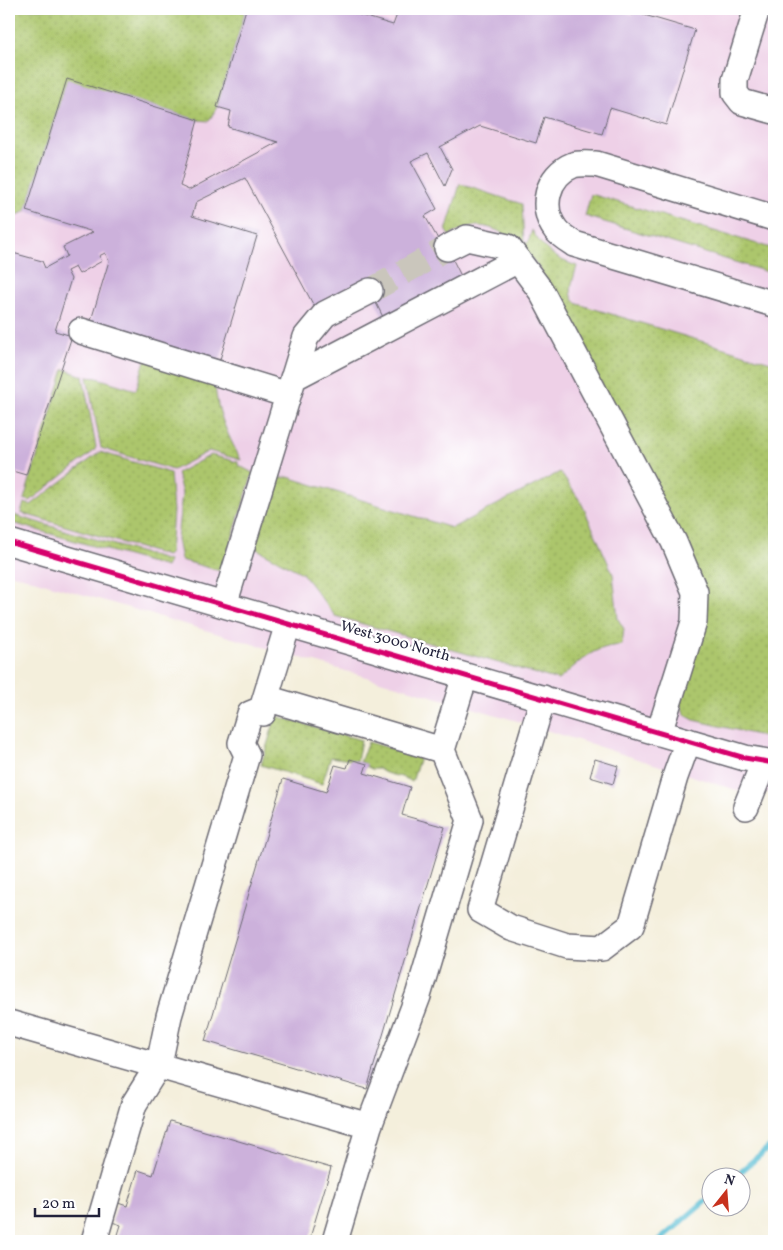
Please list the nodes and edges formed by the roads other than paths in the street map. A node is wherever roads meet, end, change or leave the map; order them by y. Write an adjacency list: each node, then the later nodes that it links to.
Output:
1 (758, 9): 2 (street)
2 (774, 111)
3 (774, 218): 7 (street)
4 (447, 248): 5 (street)
5 (518, 260): 9 (street); 16 (street)
6 (370, 291): 9 (street)
7 (774, 304)
8 (81, 331): 9 (street)
9 (291, 386): 11 (street)
10 (9, 542): 11 (street, West 3000 North)
11 (224, 605): 12 (street, West 3000 North)
12 (288, 624): 13 (street, West 3000 North); 15 (street)
13 (466, 676): 14 (street, West 3000 North); 18 (street)
14 (543, 698): 16 (street, West 3000 North); 17 (street)
15 (264, 704): 18 (street); 22 (street)
16 (659, 733): 17 (street, West 3000 North)
17 (688, 741): 19 (street, West 3000 North)
18 (442, 750): 23 (street)
19 (769, 762): 20 (street)
20 (746, 807)
21 (9, 1023): 22 (street)
22 (159, 1064): 23 (street); 24 (street)
23 (369, 1126): 25 (street)
24 (94, 1241)
25 (335, 1241)

